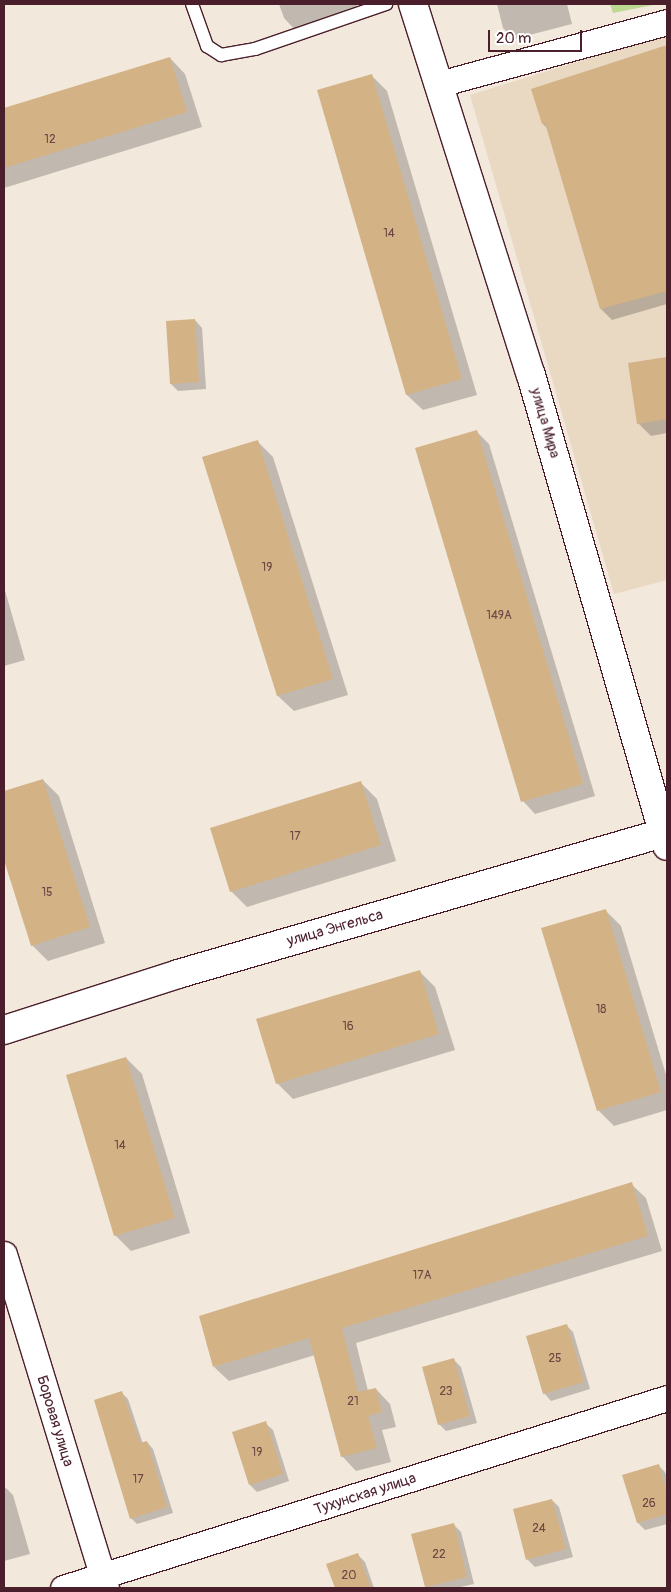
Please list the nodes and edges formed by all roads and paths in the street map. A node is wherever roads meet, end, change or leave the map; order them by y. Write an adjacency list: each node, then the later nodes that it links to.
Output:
1 (192, 4): 2 (lane)
2 (386, 4)
3 (413, 4): 5 (main road, улица Мира)
4 (667, 22): 5 (street)
5 (439, 84): 6 (main road, улица Мира)
6 (666, 837): 7 (main road, улица Энгельса)
7 (4, 1030)
8 (4, 1254): 10 (street, Боровая улица)
9 (667, 1398): 10 (street, Тухунская улица)
10 (104, 1582): 11 (street, Тухунская улица)
11 (63, 1588)

